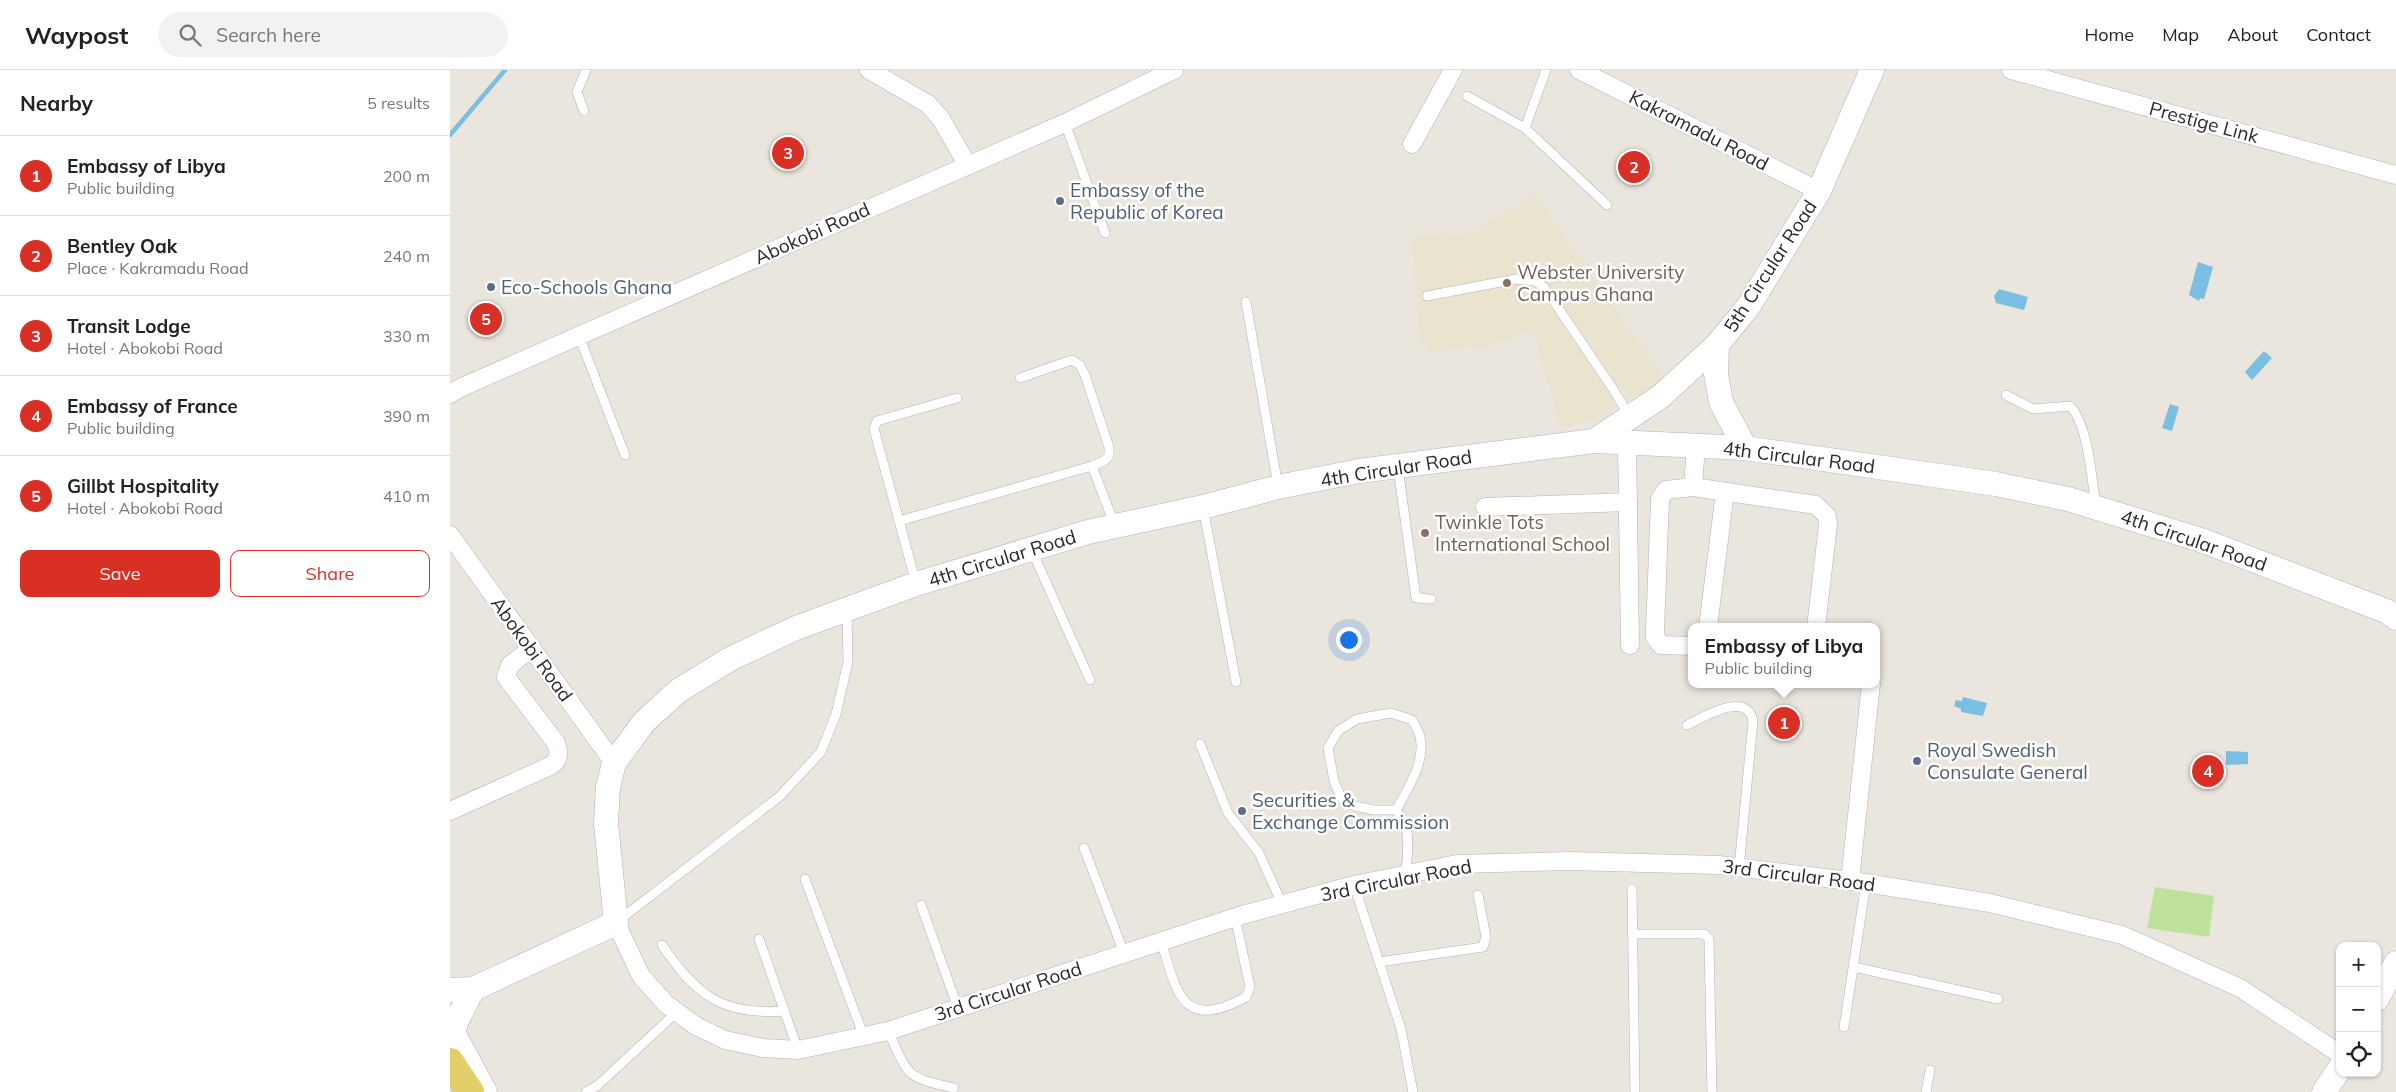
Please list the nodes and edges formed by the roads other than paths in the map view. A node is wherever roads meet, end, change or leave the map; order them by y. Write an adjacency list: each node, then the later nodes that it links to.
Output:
1 (586, 70): 10 (lane)
2 (870, 70): 14 (street)
3 (1174, 70): 11 (street, Abokobi Road)
4 (1452, 70): 13 (street)
5 (1546, 70): 12 (lane)
6 (1579, 70): 16 (street, Kakramadu Road)
7 (1872, 70): 16 (street, 5th Circular Road)
8 (2011, 70): 15 (street, Prestige Link)
9 (1466, 96): 12 (lane)
10 (584, 111)
11 (1066, 123): 14 (street, Abokobi Road); 18 (lane)
12 (1525, 128): 17 (lane)
13 (1412, 144)
14 (967, 164): 21 (street, Abokobi Road)
15 (2396, 174)
16 (1819, 191): 22 (street, 5th Circular Road)
17 (1607, 205)
18 (1105, 233)
19 (1427, 296): 27 (lane)
20 (1246, 302): 35 (lane)
21 (579, 336): 24 (street, Abokobi Road); 32 (lane)
22 (1717, 345): 27 (street, 5th Circular Road); 31 (street)
23 (1020, 378): 34 (lane)
24 (450, 394)
25 (2006, 396): 41 (lane)
26 (957, 398): 42 (lane)
27 (1630, 418): 28 (street, 5th Circular Road)
28 (1594, 441): 29 (street, 4th Circular Road); 33 (street, 4th Circular Road)
29 (1626, 443): 30 (street, 4th Circular Road); 38 (street)
30 (1696, 446): 31 (street, 4th Circular Road); 36 (street)
31 (1745, 448): 41 (street, 4th Circular Road)
32 (625, 455)
33 (1397, 465): 35 (street, 4th Circular Road); 47 (lane)
34 (1092, 466): 42 (lane); 43 (lane)
35 (1278, 487): 39 (street, 4th Circular Road)
36 (1693, 488): 37 (street); 53 (street)
37 (1726, 492): 50 (street); 51 (street)
38 (1628, 502): 40 (street); 52 (street)
39 (1202, 507): 43 (street, 4th Circular Road); 56 (lane)
40 (1485, 507)
41 (2096, 507): 49 (street, 4th Circular Road)
42 (899, 521): 46 (lane)
43 (1115, 526): 45 (street, 4th Circular Road)
44 (450, 535): 54 (street, Abokobi Road)
45 (1031, 549): 46 (street, 4th Circular Road); 55 (lane)
46 (916, 584): 48 (street, 4th Circular Road)
47 (1431, 599)
48 (847, 609): 60 (street, 4th Circular Road); 74 (lane)
49 (2393, 614)
50 (1709, 623)
51 (1816, 623)
52 (1630, 645)
53 (1688, 646)
54 (532, 648): 60 (street, Abokobi Road); 62 (street)
55 (1090, 680)
56 (1236, 682)
57 (1871, 688): 67 (street)
58 (1687, 725): 64 (lane)
59 (1200, 744): 71 (lane)
60 (614, 763): 74 (street, 4th Circular Road)
61 (1396, 810): 61 (lane); 65 (lane)
62 (450, 811)
63 (1084, 848): 79 (lane)
64 (1740, 868): 65 (street, 3rd Circular Road); 67 (street, 3rd Circular Road)
65 (1406, 874): 68 (street, 3rd Circular Road)
66 (806, 879): 92 (lane)
67 (1858, 882): 82 (lane); 94 (street, 3rd Circular Road)
68 (1354, 885): 71 (street, 3rd Circular Road); 80 (lane)
69 (1632, 889): 75 (lane)
70 (1478, 895): 80 (lane)
71 (1282, 904): 73 (street, 3rd Circular Road)
72 (921, 905): 86 (lane)
73 (1235, 917): 77 (street, 3rd Circular Road); 77 (lane)
74 (616, 923): 83 (street); 88 (street, 3rd Circular Road)
75 (1632, 934): 103 (lane); 104 (lane)
76 (758, 939): 87 (lane)
77 (1161, 941): 79 (street, 3rd Circular Road)
78 (662, 945): 87 (lane)
79 (1124, 953): 86 (street, 3rd Circular Road)
80 (1379, 962): 102 (lane)
81 (2396, 963): 84 (street)
82 (1854, 967): 85 (lane); 89 (lane)
83 (461, 989): 90 (street)
84 (2381, 991)
85 (1998, 999)
86 (958, 1008): 91 (street, 3rd Circular Road)
87 (784, 1011): 93 (lane)
88 (677, 1012): 93 (street, 3rd Circular Road); 101 (lane)
89 (1844, 1026)
90 (452, 1030): 100 (street)
91 (888, 1031): 92 (street, 3rd Circular Road); 98 (lane)
92 (864, 1037): 93 (street, 3rd Circular Road)
93 (798, 1050)
94 (2336, 1051)
95 (450, 1062): 99 (main road)
96 (1930, 1070): 105 (lane)
97 (2336, 1074): 106 (street)
98 (954, 1088)
99 (470, 1092)
100 (485, 1092)
101 (586, 1092)
102 (1413, 1092)
103 (1635, 1092)
104 (1712, 1092)
105 (1926, 1092)
106 (2324, 1092)

